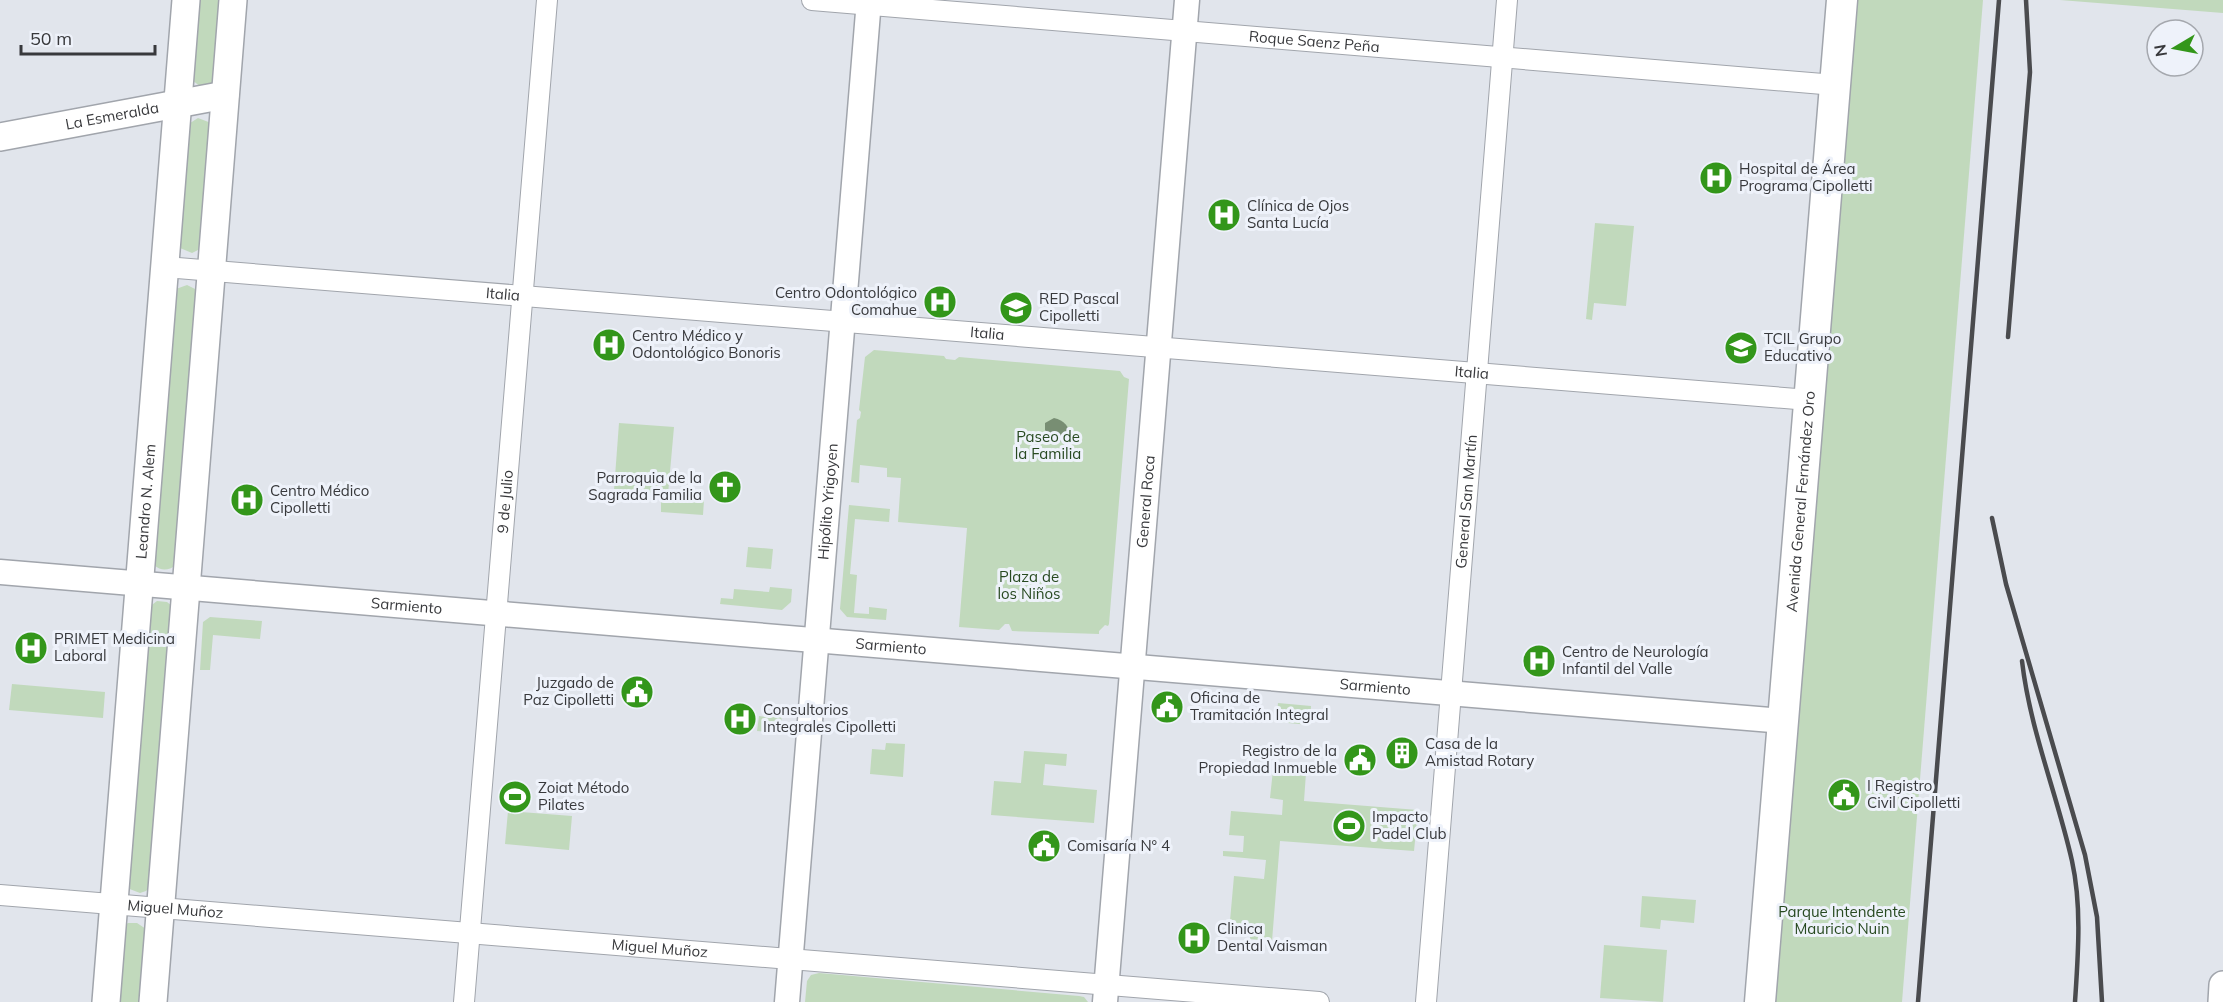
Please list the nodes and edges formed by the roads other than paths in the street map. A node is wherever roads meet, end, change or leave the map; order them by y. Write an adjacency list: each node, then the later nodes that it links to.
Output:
1 (186, 0): 14 (main road, Leandro N. Alem)
2 (233, 0): 13 (main road)
3 (547, 0): 18 (street, 9 de Julio)
4 (812, 0): 9 (street, Roque Saenz Peña)
5 (1187, 0): 10 (street, General Roca)
6 (1507, 0): 11 (street, General San Martín)
7 (1824, 0): 12 (main road, Avenida General Fernández Oro)
8 (1842, 0): 12 (main road, Avenida General Fernández Oro)
9 (869, 2): 10 (street, Roque Saenz Peña); 19 (street, Hipólito Yrigoyen)
10 (1184, 31): 11 (street, Roque Saenz Peña); 20 (street, General Roca)
11 (1503, 57): 12 (street, Roque Saenz Peña); 21 (street, General San Martín)
12 (1826, 84): 22 (main road, Avenida General Fernández Oro)
13 (225, 95): 14 (main road, La Esmeralda); 17 (main road)
14 (178, 104): 15 (main road, La Esmeralda); 16 (main road, Leandro N. Alem)
15 (0, 137)
16 (165, 267): 17 (street, Italia); 24 (main road, Leandro N. Alem)
17 (212, 271): 18 (street, Italia); 25 (main road)
18 (522, 296): 19 (street, Italia); 26 (street, 9 de Julio)
19 (843, 322): 20 (street, Italia); 27 (street, Hipólito Yrigoyen)
20 (1158, 347): 21 (street, Italia); 28 (street, General Roca)
21 (1477, 373): 22 (street, Italia); 29 (street, General San Martín)
22 (1801, 399): 30 (main road, Avenida General Fernández Oro)
23 (0, 572): 24 (street, Sarmiento)
24 (139, 583): 25 (street, Sarmiento); 32 (main road, Leandro N. Alem)
25 (186, 587): 26 (street, Sarmiento); 33 (main road)
26 (496, 613): 27 (street, Sarmiento); 34 (street, 9 de Julio)
27 (817, 640): 28 (street, Sarmiento); 35 (street, Hipólito Yrigoyen)
28 (1132, 666): 29 (street, Sarmiento); 37 (street, General Roca)
29 (1451, 693): 30 (street, Sarmiento); 43 (street, General San Martín)
30 (1774, 720): 44 (main road, Avenida General Fernández Oro); 45 (main road, Avenida General Fernández Oro)
31 (0, 895): 32 (street, Miguel Muñoz)
32 (114, 904): 33 (street, Miguel Muñoz); 38 (main road, Leandro N. Alem)
33 (160, 908): 34 (street, Miguel Muñoz); 39 (main road)
34 (470, 933): 35 (street, Miguel Muñoz); 40 (street, 9 de Julio)
35 (790, 959): 37 (street, Miguel Muñoz); 41 (street, Hipólito Yrigoyen)
36 (2223, 985): 46 (main road)
37 (1106, 993): 42 (street, Miguel Muñoz)
38 (106, 1002)
39 (153, 1002)
40 (464, 1002)
41 (787, 1002)
42 (1319, 1002)
43 (1426, 1002)
44 (1743, 1002)
45 (1760, 1002)
46 (2222, 1002)

